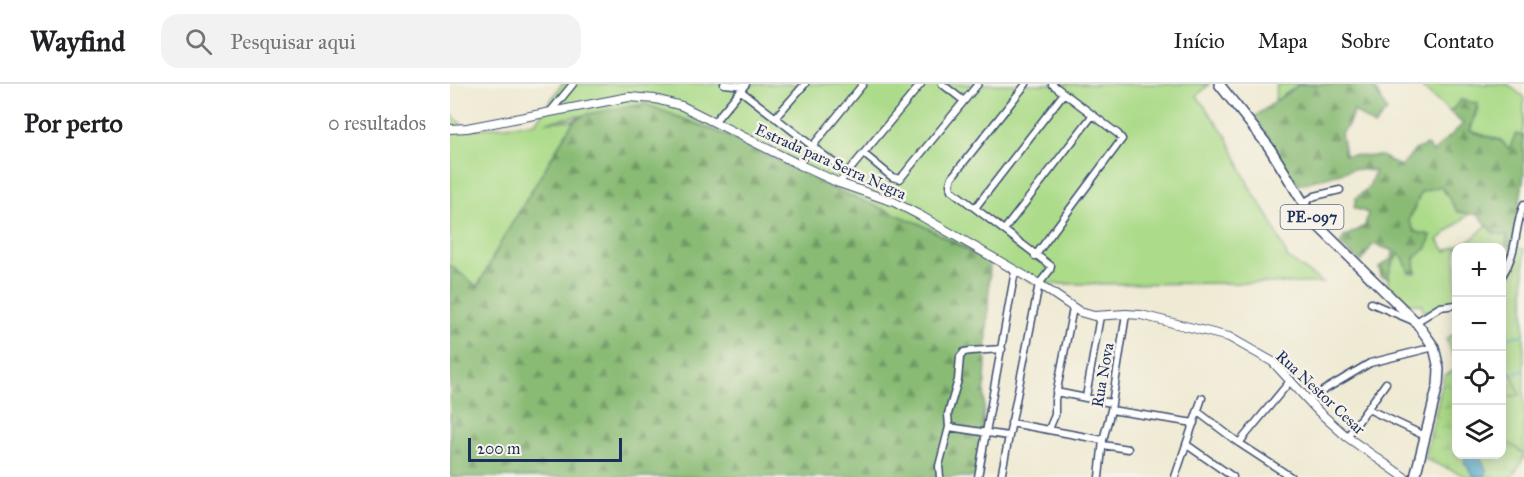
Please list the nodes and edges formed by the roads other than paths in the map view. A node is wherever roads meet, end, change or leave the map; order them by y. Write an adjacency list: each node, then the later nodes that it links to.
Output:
1 (573, 84): 14 (street)
2 (724, 84): 11 (street)
3 (805, 84): 16 (street)
4 (863, 84): 19 (street)
5 (921, 84): 20 (street)
6 (942, 84): 13 (street)
7 (978, 84): 13 (street)
8 (1026, 84): 27 (street)
9 (1052, 84): 12 (street)
10 (1219, 84): 25 (main road, PE-097)
11 (744, 87): 16 (street); 17 (street)
12 (1064, 93): 15 (street); 27 (street)
13 (964, 101): 20 (street)
14 (550, 112): 17 (street, Estrada para Serra Negra); 18 (street, Estrada para Serra Negra)
15 (1092, 116): 30 (street); 31 (street)
16 (776, 118): 19 (street)
17 (714, 122): 21 (street, Estrada para Serra Negra)
18 (450, 129)
19 (812, 146): 21 (street); 22 (street)
20 (864, 154): 22 (street)
21 (798, 164): 23 (street, Estrada para Serra Negra)
22 (847, 173): 23 (street)
23 (839, 183): 33 (street, Estrada para Serra Negra)
24 (1340, 190): 25 (street)
25 (1303, 203): 29 (main road, PE-097)
26 (1524, 204): 32 (street)
27 (975, 208): 30 (street)
28 (1335, 218): 29 (street)
29 (1321, 229): 40 (main road, PE-097)
30 (1004, 230): 31 (street)
31 (1035, 255): 34 (street)
32 (1506, 268)
33 (1016, 271): 34 (street, Rua Nestor Cesar); 42 (street)
34 (1039, 284): 37 (street, Rua Nestor Cesar); 52 (street)
35 (1371, 303): 40 (street)
36 (1452, 306): 40 (street)
37 (1073, 308): 39 (street, Rua Nestor Cesar); 45 (street)
38 (1126, 314): 39 (street, Rua Nestor Cesar); 43 (street, Rua Nestor Cesar); 49 (street, Rua Nova)
39 (1100, 316): 46 (street)
40 (1416, 322): 41 (main road, PE-097)
41 (1434, 347): 48 (street); 58 (main road, PE-097)
42 (1002, 349): 54 (street); 56 (street)
43 (1291, 380): 48 (street, Rua Nestor Cesar); 61 (street)
44 (1386, 384): 50 (street)
45 (1056, 392): 46 (street); 55 (street)
46 (1086, 397): 49 (street)
47 (1202, 398): 51 (street)
48 (1309, 399): 59 (street, Rua Nestor Cesar)
49 (1111, 406): 53 (street); 60 (street, Rua Nova)
50 (1368, 409): 58 (street); 59 (street)
51 (1198, 412): 53 (street); 61 (street)
52 (1011, 423): 55 (street); 57 (street)
53 (1194, 423): 62 (street)
54 (949, 427): 56 (street); 64 (street)
55 (1049, 429): 60 (street)
56 (987, 432): 57 (street); 65 (street)
57 (1008, 436): 66 (street)
58 (1425, 436): 72 (main road, PE-097)
59 (1347, 437): 71 (street, Rua Nestor Cesar)
60 (1103, 443): 63 (street); 67 (street, Rua Nova)
61 (1239, 443): 70 (street)
62 (1187, 445): 68 (street); 69 (street)
63 (1128, 449)
64 (940, 477)
65 (978, 477)
66 (1001, 477)
67 (1099, 477)
68 (1175, 477)
69 (1233, 477)
70 (1291, 477)
71 (1404, 477)
72 (1415, 477)

